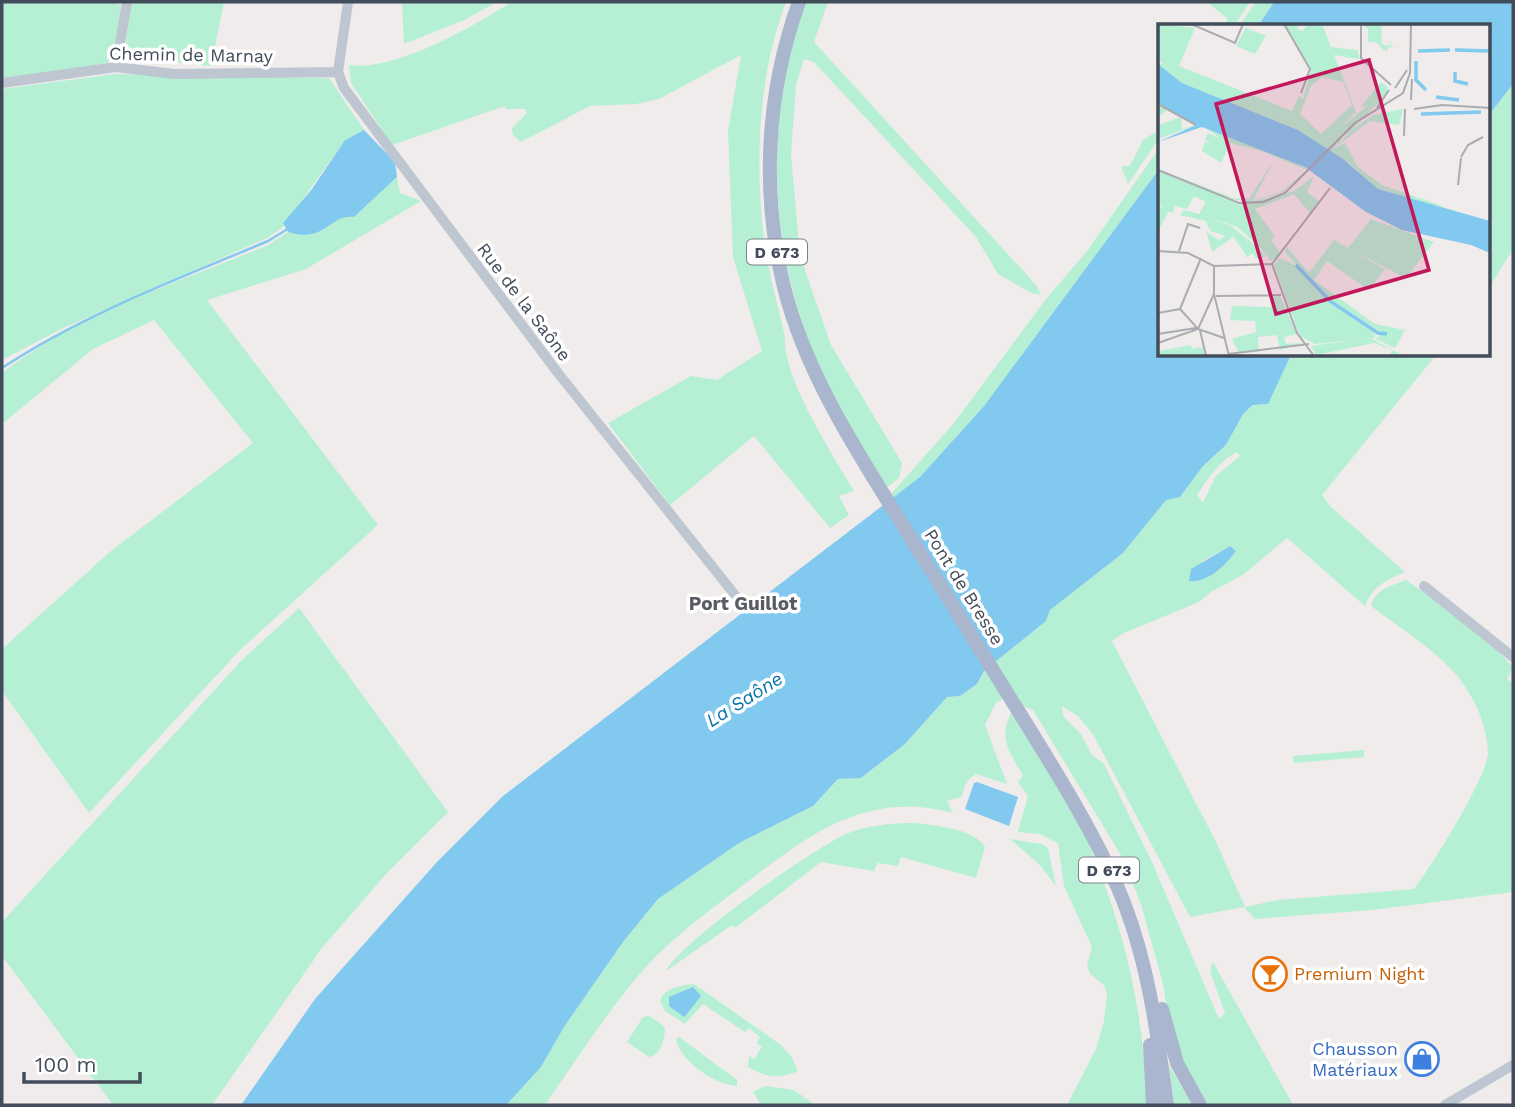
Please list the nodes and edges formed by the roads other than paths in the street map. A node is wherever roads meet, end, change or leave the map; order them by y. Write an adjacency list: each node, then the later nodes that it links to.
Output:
1 (127, 2): 4 (street)
2 (348, 2): 5 (street)
3 (799, 2): 10 (main road, Pont de Bresse / D 673)
4 (117, 67): 5 (street, Chemin de Marnay); 6 (street, Chemin de Marnay)
5 (338, 72): 8 (street, Rue de la Saône)
6 (2, 83)
7 (1424, 586): 9 (street)
8 (739, 600)
9 (1513, 657)
10 (1118, 890): 11 (main road, D 673); 13 (main road)
11 (1134, 929): 14 (main road, D 673); 15 (main road)
12 (1513, 1065): 16 (street)
13 (1153, 1105)
14 (1167, 1105)
15 (1200, 1105)
16 (1445, 1105)

